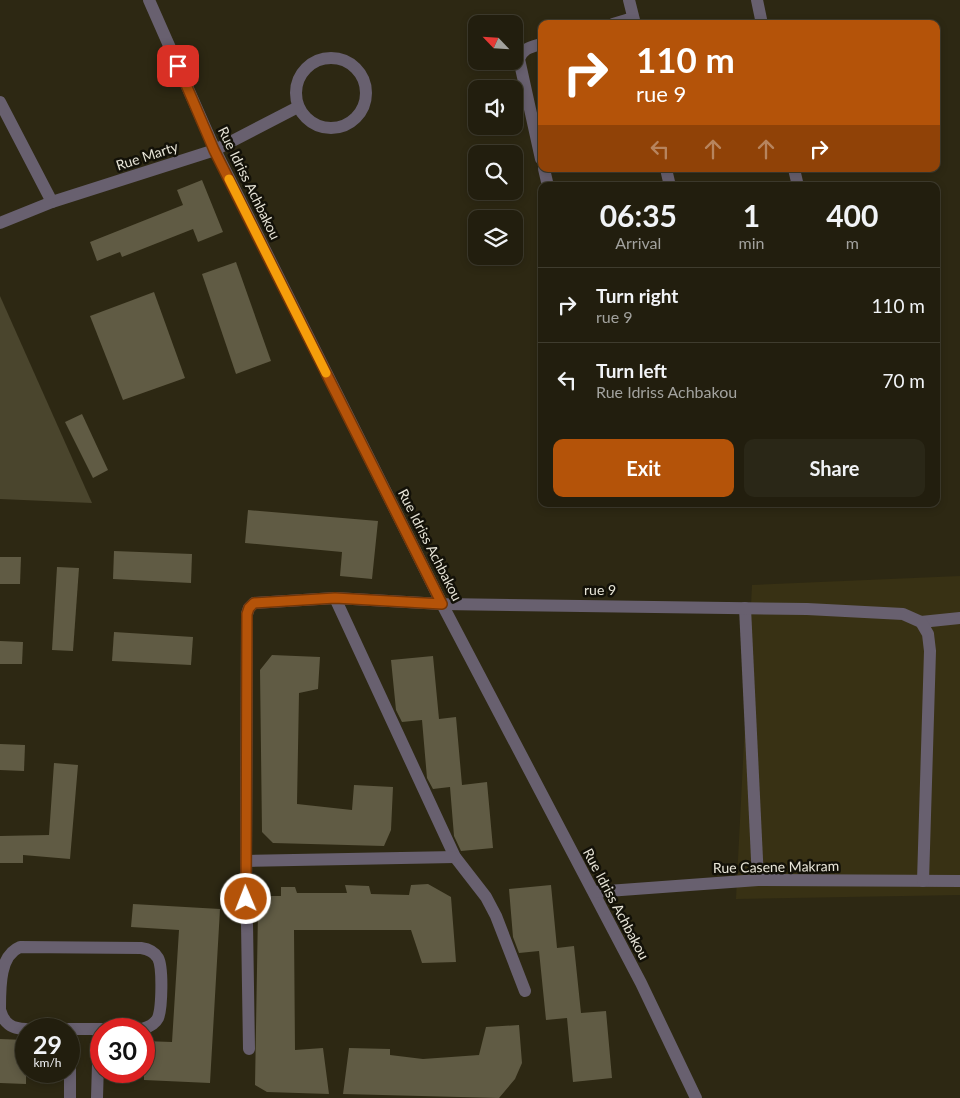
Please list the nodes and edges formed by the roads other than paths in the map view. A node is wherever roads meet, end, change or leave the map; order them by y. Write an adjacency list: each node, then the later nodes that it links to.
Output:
1 (149, 0): 10 (street, Rue Idriss Achbakou)
2 (629, 0): 4 (street)
3 (757, 0): 5 (street)
4 (634, 20)
5 (761, 20)
6 (538, 45): 9 (street)
7 (0, 102): 11 (street)
8 (298, 107): 8 (street); 10 (street, Rue Marty)
9 (538, 145)
10 (214, 150): 11 (street, Rue Marty); 14 (street, Rue Idriss Achbakou)
11 (52, 202): 12 (street, Rue Marty)
12 (0, 223)
13 (335, 598): 14 (street, rue 9); 18 (street); 19 (street, rue 9)
14 (442, 604): 15 (street, rue 9); 23 (street, Rue Idriss Achbakou)
15 (745, 608): 17 (street, rue 9); 20 (street)
16 (960, 618): 17 (street)
17 (921, 622): 21 (street)
18 (455, 857): 19 (street); 24 (street)
19 (246, 861): 28 (street)
20 (758, 880): 21 (street, Rue Casene Makram); 23 (street, Rue Casene Makram)
21 (923, 881): 22 (street, Rue Casene Makram)
22 (960, 881)
23 (594, 892): 33 (street, Rue Idriss Achbakou)
24 (525, 991)
25 (0, 1009): 26 (street); 27 (street)
26 (155, 1022)
27 (15, 1027)
28 (249, 1049)
29 (70, 1083): 31 (street)
30 (98, 1083): 32 (street)
31 (70, 1098)
32 (97, 1098)
33 (696, 1098)

